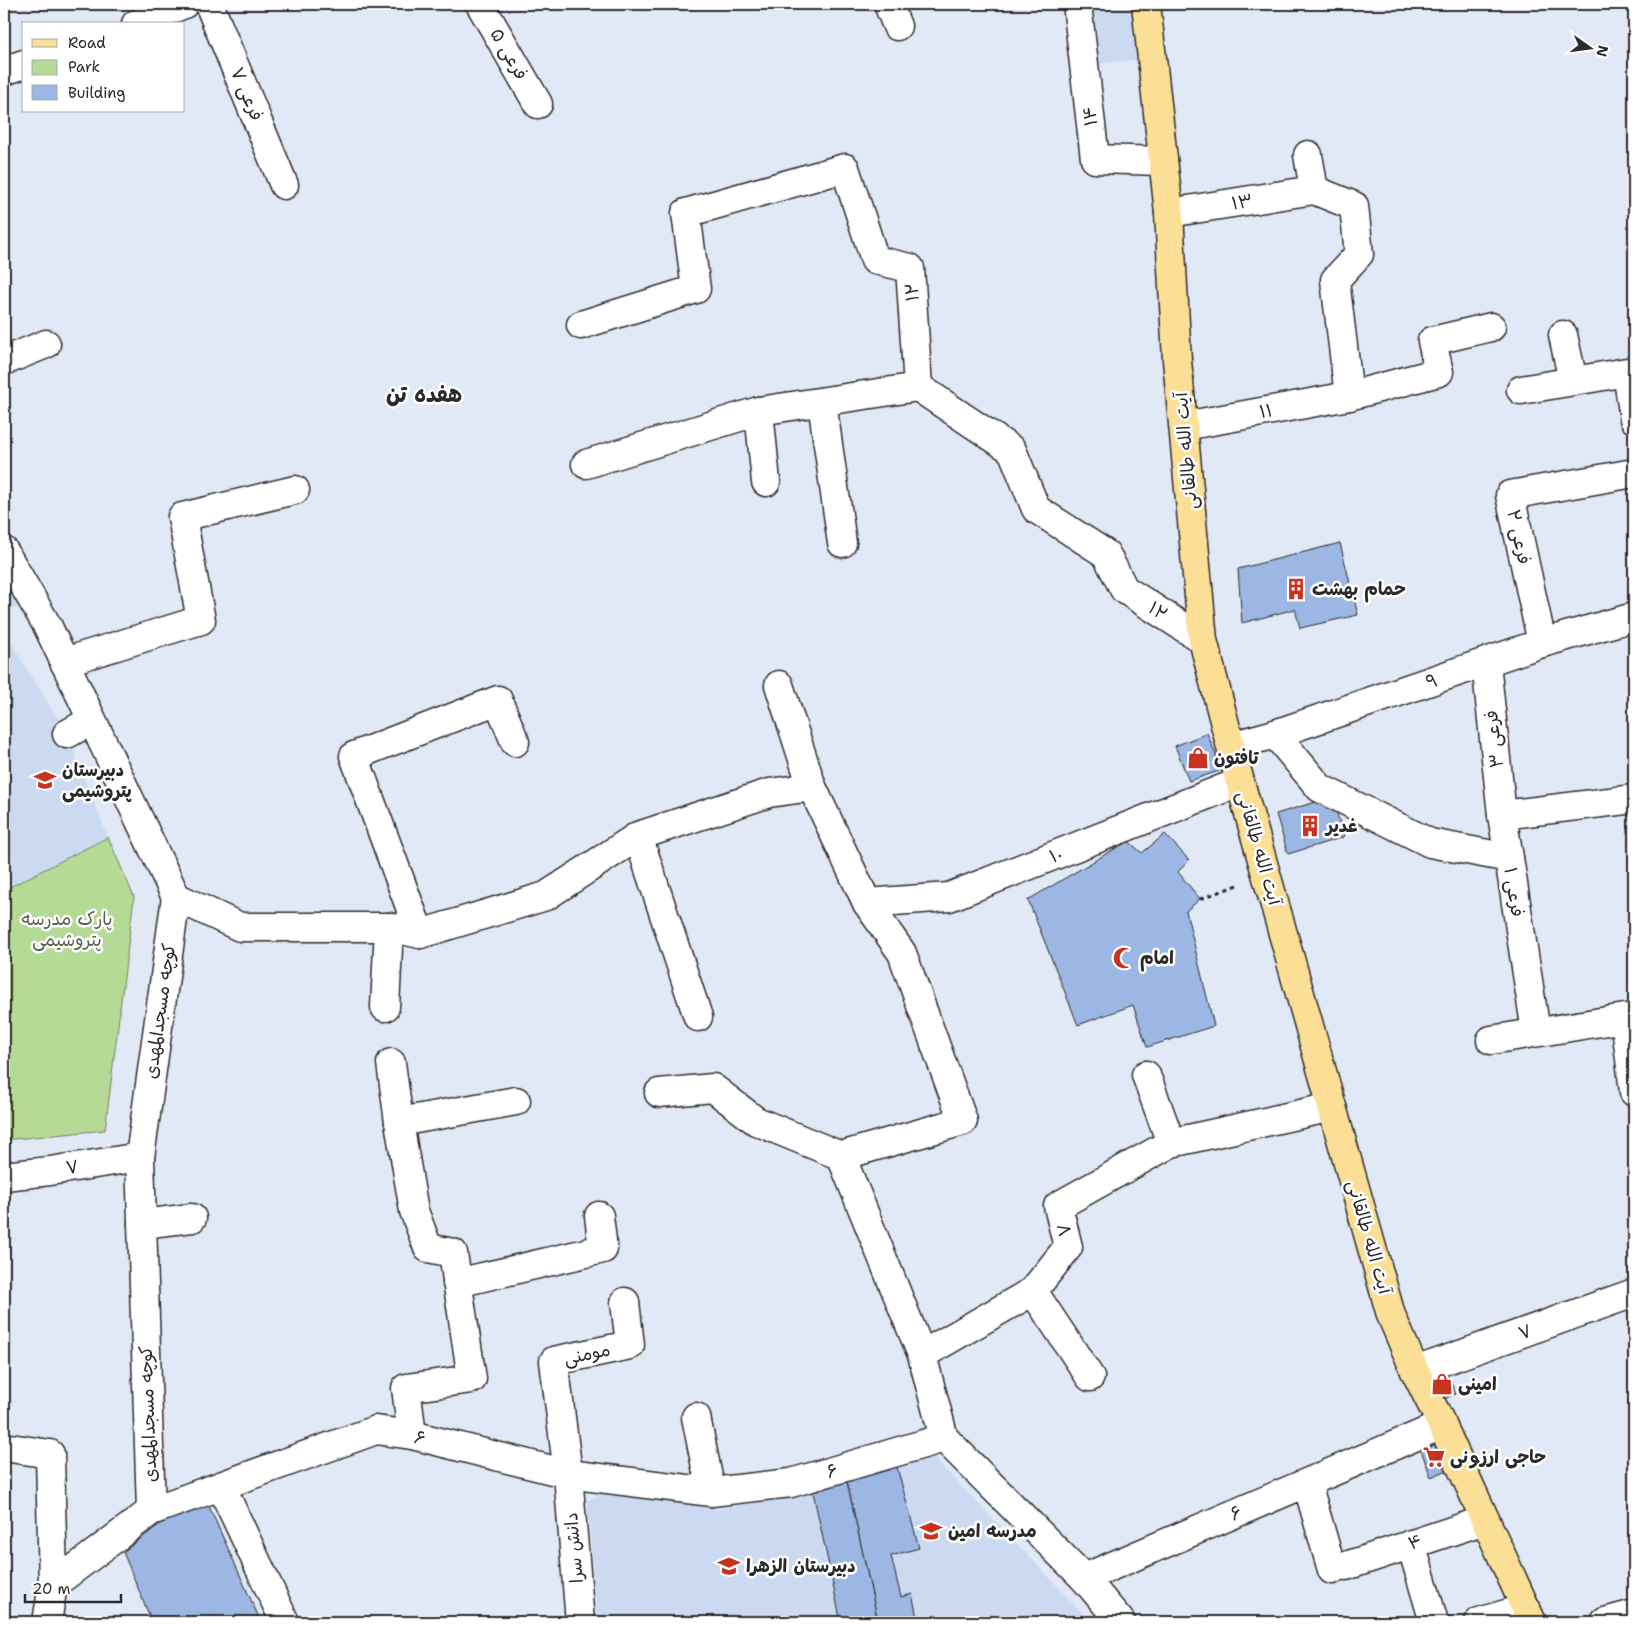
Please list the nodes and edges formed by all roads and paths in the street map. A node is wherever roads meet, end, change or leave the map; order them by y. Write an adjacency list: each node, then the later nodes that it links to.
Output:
1 (184, 4): 6 (street)
2 (209, 4): 12 (street, فرعی ۷)
3 (480, 4): 9 (street, فرعی ۵)
4 (1077, 4): 11 (street, ۱۴)
5 (1146, 4): 11 (main road, آیت الله طالقانی)
6 (141, 22)
7 (22, 65): 8 (street)
8 (4, 71)
9 (538, 104)
10 (1308, 155): 13 (street)
11 (1163, 161): 14 (main road, آیت الله طالقانی)
12 (284, 185)
13 (1314, 190): 14 (street, ۱۳); 23 (street)
14 (1169, 213): 27 (main road, آیت الله طالقانی)
15 (582, 325): 21 (street, ۱۲)
16 (1491, 327): 23 (street, ۱۱)
17 (1563, 335): 20 (street)
18 (46, 344): 19 (street)
19 (4, 361)
20 (1573, 380): 22 (street); 26 (street)
21 (918, 387): 24 (street); 35 (street, ۱۲)
22 (1521, 390)
23 (1349, 396): 27 (street, ۱۱)
24 (822, 402): 25 (street); 32 (street)
25 (759, 411): 28 (street); 30 (street)
26 (1634, 419)
27 (1184, 426): 35 (main road, آیت الله طالقانی)
28 (586, 464)
29 (1634, 473): 36 (street, فرعی ۲)
30 (766, 482)
31 (295, 490): 37 (street)
32 (842, 543)
33 (4, 551): 37 (street)
34 (1634, 617): 36 (street, ۹)
35 (1203, 640): 44 (main road, آیت الله طالقانی)
36 (1542, 643): 38 (street, ۹)
37 (64, 662): 40 (street)
38 (1486, 663): 42 (street, ۹); 48 (street, فرعی ۳)
39 (779, 685): 46 (street)
40 (92, 720): 41 (street); 52 (street)
41 (67, 734)
42 (1276, 734): 44 (street, ۹); 50 (street, فرعی ۱)
43 (515, 742): 56 (street)
44 (1231, 746): 45 (main road, آیت الله طالقانی)
45 (1240, 782): 51 (main road, آیت الله طالقانی); 54 (street, ۱۰)
46 (812, 787): 49 (street); 54 (street)
47 (1634, 799): 48 (street)
48 (1502, 815): 50 (street, فرعی ۳)
49 (638, 836): 56 (street); 58 (street)
50 (1508, 858): 60 (street, فرعی ۱)
51 (1267, 875): 53 (path); 67 (main road, آیت الله طالقانی)
52 (176, 897): 55 (street); 71 (street, کوچه مسجدالمهدی)
53 (1200, 899)
54 (867, 903): 70 (street)
55 (388, 927): 56 (street); 57 (street)
56 (420, 934)
57 (385, 1007)
58 (698, 1017)
59 (1630, 1017): 60 (street); 64 (street)
60 (1536, 1032): 61 (street)
61 (1491, 1040)
62 (391, 1063): 68 (street)
63 (1146, 1075): 69 (street)
64 (1634, 1092)
65 (659, 1093): 70 (street)
66 (516, 1101): 68 (street)
67 (1332, 1107): 69 (street, ۸); 81 (main road, آیت الله طالقانی)
68 (399, 1122): 76 (street)
69 (1171, 1143): 77 (street, ۸)
70 (841, 1156): 80 (street)
71 (140, 1157): 72 (street, ۷); 75 (street, کوچه مسجدالمهدی)
72 (4, 1176)
73 (599, 1216): 76 (street)
74 (192, 1218): 75 (street)
75 (142, 1224): 92 (street, کوچه مسجدالمهدی)
76 (457, 1283): 85 (street)
77 (1033, 1290): 80 (street, ۸); 82 (street)
78 (1634, 1293): 81 (street, ۷)
79 (625, 1302): 88 (street, مومنی)
80 (922, 1355): 86 (street)
81 (1415, 1371): 84 (main road, آیت الله طالقانی)
82 (1090, 1377)
83 (696, 1417): 91 (street)
84 (1442, 1425): 89 (street, ۶); 93 (main road, آیت الله طالقانی)
85 (412, 1435): 88 (street, ۶); 90 (street, ۶)
86 (944, 1438): 91 (street, ۶); 95 (street)
87 (4, 1447): 96 (street)
88 (568, 1474): 91 (street, ۶); 101 (street, دانش سرا)
89 (1307, 1483): 94 (street, ۴); 95 (street, ۶)
90 (220, 1486): 92 (street, ۶); 100 (street)
91 (711, 1492)
92 (155, 1517): 96 (street, ۶)
93 (1485, 1520): 94 (street, ۴); 98 (main road, آیت الله طالقانی)
94 (1411, 1544): 103 (street)
95 (1084, 1578): 102 (street)
96 (53, 1585): 99 (street)
97 (1634, 1614): 105 (street)
98 (1529, 1615): 104 (street)
99 (47, 1622)
100 (285, 1622)
101 (580, 1622)
102 (1121, 1622)
103 (1434, 1622)
104 (1479, 1622)
105 (1606, 1622)

